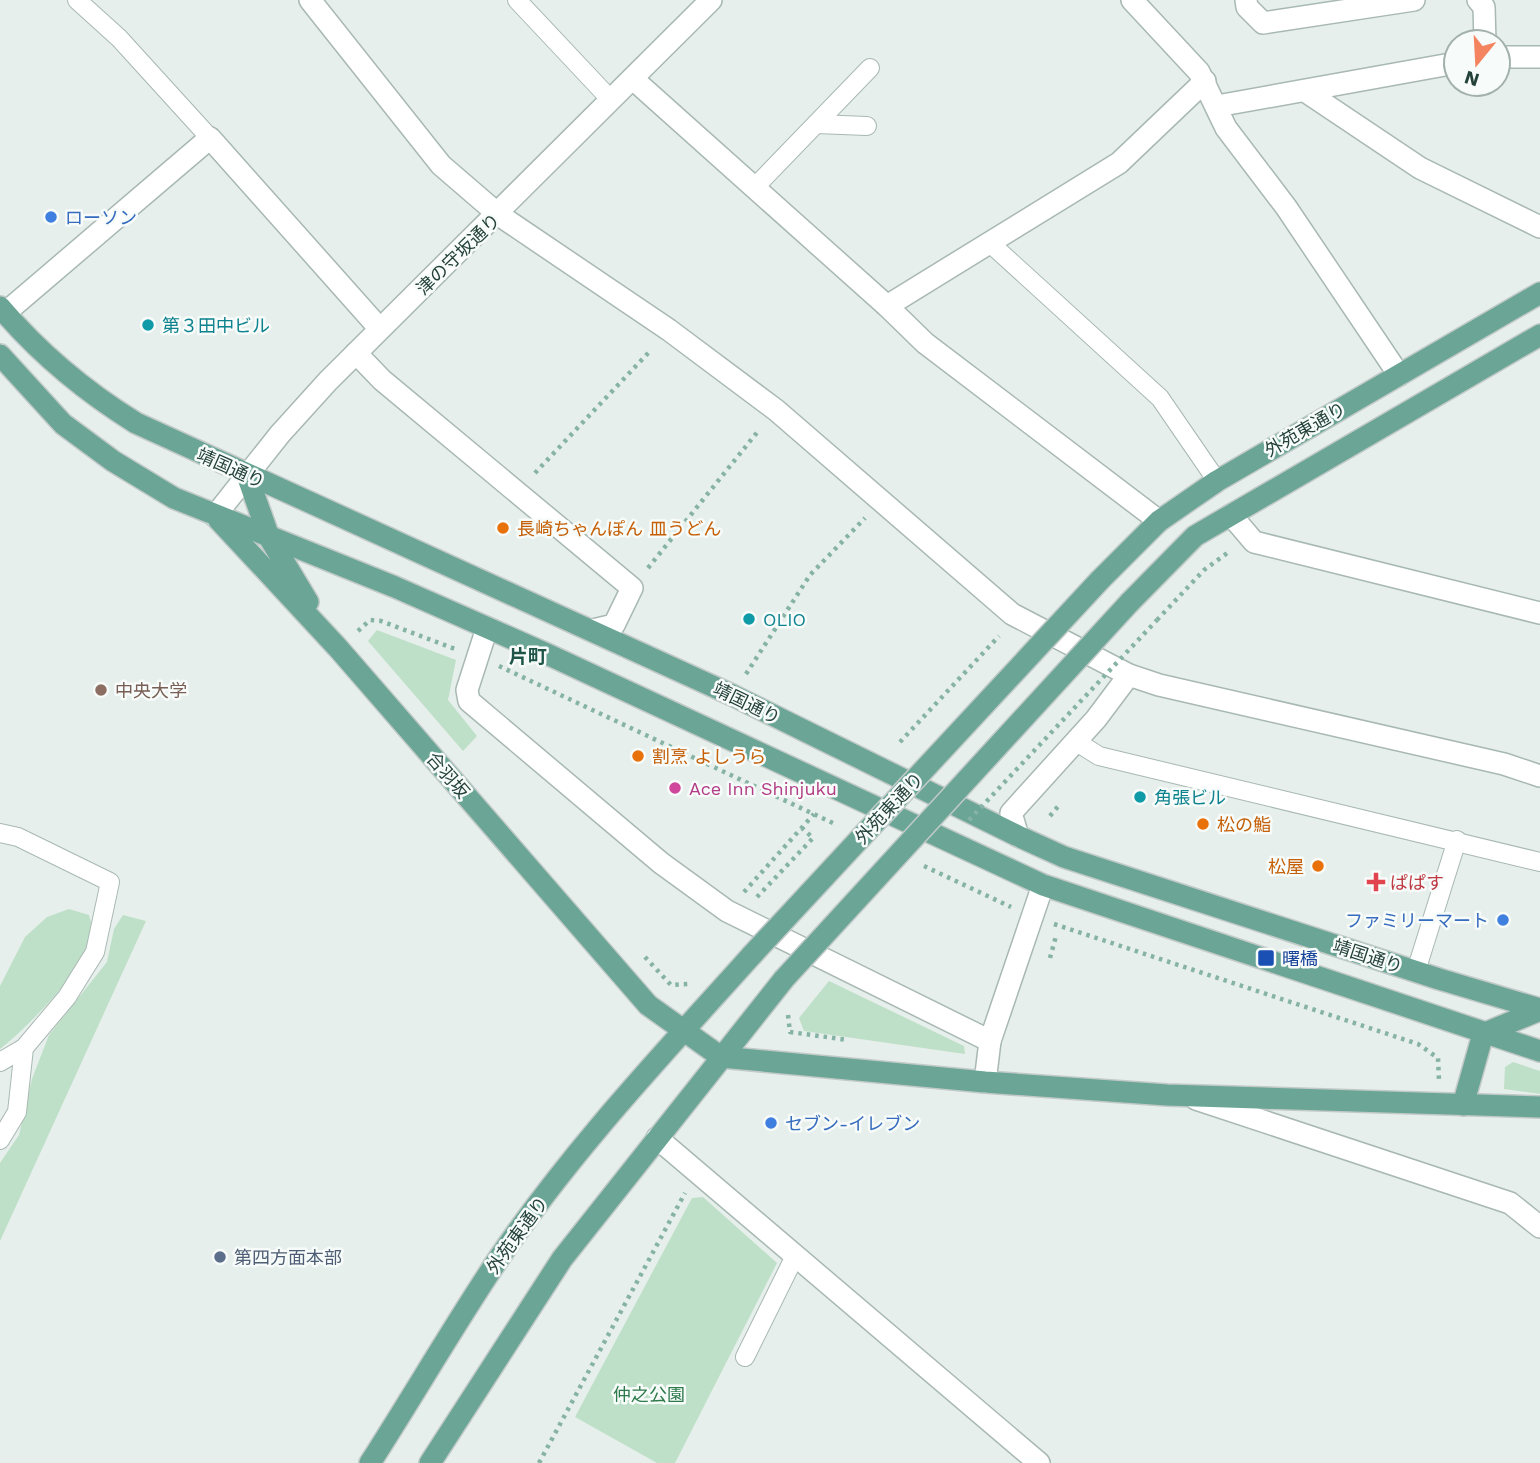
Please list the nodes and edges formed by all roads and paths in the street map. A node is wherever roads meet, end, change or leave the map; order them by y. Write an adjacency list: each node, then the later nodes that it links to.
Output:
1 (77, 0): 21 (lane)
2 (310, 0): 23 (street)
3 (517, 0): 17 (lane)
4 (711, 0): 14 (street, 津の守坂通り)
5 (1132, 0): 15 (street)
6 (1246, 0): 7 (street)
7 (1414, 0)
8 (1478, 0): 9 (street)
9 (1485, 28)
10 (1512, 57): 11 (street)
11 (1540, 57)
12 (1442, 66): 16 (street)
13 (870, 68): 19 (lane)
14 (633, 79): 17 (street, 津の守坂通り); 22 (street)
15 (1205, 81): 18 (street); 25 (street)
16 (1306, 91): 18 (street); 24 (street)
17 (611, 100): 23 (street, 津の守坂通り)
18 (1217, 106): 34 (street)
19 (816, 124): 20 (lane); 22 (lane)
20 (867, 126)
21 (210, 138): 28 (street); 29 (street)
22 (755, 187): 27 (street)
23 (499, 215): 29 (street, 津の守坂通り); 30 (street)
24 (1540, 227)
25 (991, 244): 27 (street); 37 (lane)
26 (1540, 293): 34 (main road, 外苑東通り)
27 (887, 306): 42 (street)
28 (3, 310): 36 (main road, 靖国通り)
29 (380, 329): 32 (street, 津の守坂通り)
30 (669, 330): 35 (street); 38 (path)
31 (1540, 335): 40 (main road)
32 (356, 353): 36 (street, 津の守坂通り); 38 (street)
33 (0, 355): 41 (main road)
34 (1399, 375): 37 (main road, 外苑東通り)
35 (776, 410): 39 (street); 46 (path)
36 (247, 475): 41 (street, 津の守坂通り); 43 (main road); 51 (main road, 靖国通り)
37 (1217, 481): 42 (main road, 外苑東通り)
38 (518, 492): 46 (street)
39 (880, 502): 49 (street); 53 (path)
40 (1231, 515): 44 (street); 83 (main road, bridge)
41 (215, 516): 43 (main road); 52 (main road, 合羽坂)
42 (1159, 521): 78 (main road, 外苑東通り, bridge)
43 (269, 537): 45 (main road); 47 (main road)
44 (1250, 537): 48 (street); 61 (path, bridge)
45 (395, 587): 47 (main road); 50 (main road)
46 (632, 587): 51 (street)
47 (299, 589): 52 (main road)
48 (1540, 613)
49 (1012, 614): 54 (street); 56 (path)
50 (487, 628): 69 (main road); 71 (street)
51 (593, 630): 64 (main road, 靖国通り)
52 (338, 648): 78 (main road, 合羽坂)
53 (746, 674)
54 (1129, 675): 55 (street); 57 (street)
55 (1075, 741): 64 (street); 65 (lane)
56 (900, 742)
57 (1540, 776)
58 (1060, 804): 60 (path)
59 (814, 814): 62 (path)
60 (1050, 816)
61 (969, 821)
62 (802, 828): 70 (path); 71 (path)
63 (0, 833): 81 (lane)
64 (1018, 836): 75 (main road, 靖国通り)
65 (1457, 840): 67 (lane); 75 (lane)
66 (930, 862): 68 (path)
67 (1540, 862)
68 (921, 872)
69 (1043, 885): 79 (main road); 80 (street)
70 (766, 907)
71 (727, 911): 80 (street)
72 (1059, 926): 74 (path)
73 (643, 955): 76 (path)
74 (1050, 958)
75 (1416, 971): 77 (main road, 靖国通り)
76 (694, 982)
77 (1540, 1009): 79 (main road)
78 (683, 1032): 83 (main road, 合羽坂); 95 (main road, 外苑東通り)
79 (1483, 1034): 82 (main road); 87 (main road)
80 (989, 1041): 85 (street)
81 (24, 1048): 84 (lane); 90 (lane)
82 (1540, 1051)
83 (721, 1057): 85 (main road); 89 (main road)
84 (0, 1062)
85 (985, 1082): 86 (main road)
86 (1190, 1097): 87 (main road); 92 (street)
87 (1464, 1105): 88 (main road)
88 (1540, 1107)
89 (657, 1138): 91 (street); 96 (main road)
90 (0, 1140)
91 (697, 1171): 93 (street); 97 (path)
92 (1540, 1227)
93 (795, 1256): 94 (lane); 98 (street)
94 (745, 1357)
95 (370, 1463)
96 (430, 1463)
97 (539, 1463)
98 (1039, 1463)

